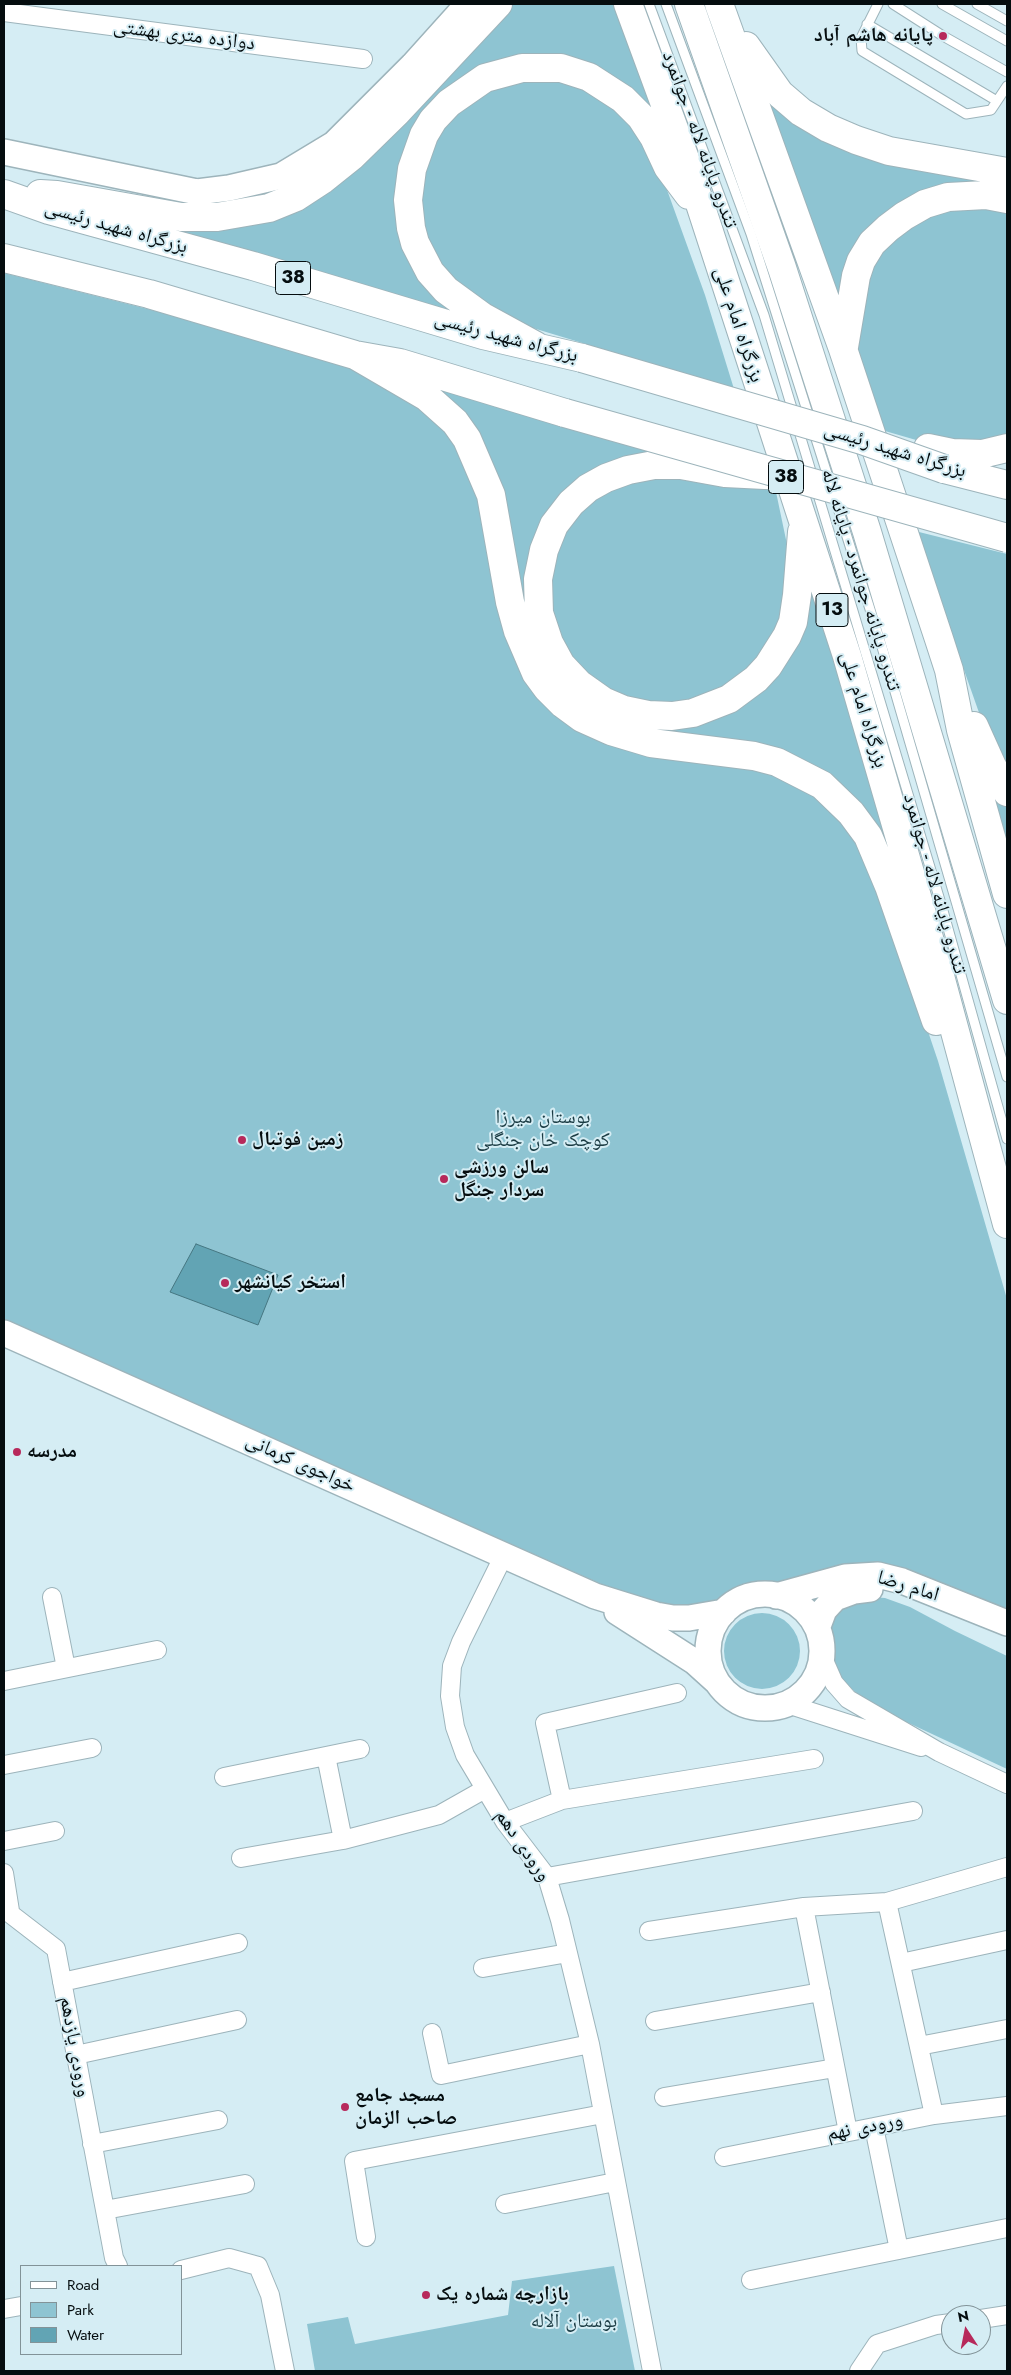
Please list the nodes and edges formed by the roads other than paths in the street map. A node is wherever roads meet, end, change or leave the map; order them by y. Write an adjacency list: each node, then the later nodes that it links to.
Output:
1 (468, 4): 20 (main road)
2 (498, 4): 22 (highway)
3 (628, 4): 24 (highway, بزرگراه امام علی / 13)
4 (649, 4): 41 (lane, تندرو پایانه لاله - جوانمرد)
5 (666, 4): 39 (lane, تندرو پایانه جوانمرد - پایانه لاله)
6 (689, 4): 38 (highway)
7 (878, 4): 14 (lane)
8 (893, 4): 17 (lane)
9 (942, 4): 15 (lane)
10 (977, 4): 13 (lane)
11 (721, 8): 21 (highway); 27 (highway)
12 (4, 12): 16 (street, دوازده متری بهشتی)
13 (1007, 21)
14 (867, 24): 19 (lane); 19 (lane)
15 (1007, 40)
16 (364, 59)
17 (1007, 72)
18 (1007, 86): 19 (lane)
19 (997, 101)
20 (4, 152)
21 (1007, 172)
22 (4, 194): 26 (highway, بزرگراه شهید رئیسی / 38)
23 (1007, 199): 27 (highway)
24 (701, 211): 26 (highway); 33 (highway, بزرگراه امام علی / 13)
25 (4, 258): 28 (highway, 38)
26 (536, 346): 30 (highway, بزرگراه شهید رئیسی / 38, bridge)
27 (843, 349): 35 (highway)
28 (355, 355): 31 (highway, 38, bridge); 40 (highway)
29 (1007, 448): 30 (highway)
30 (936, 459): 32 (highway, بزرگراه شهید رئیسی / 38)
31 (778, 474): 33 (highway); 34 (highway, 38, bridge)
32 (1007, 485)
33 (803, 520): 40 (highway, بزرگراه امام علی / 13)
34 (1007, 538)
35 (949, 670): 36 (highway); 37 (highway)
36 (1007, 792)
37 (1007, 894)
38 (1007, 1000)
39 (1007, 1077)
40 (975, 1105): 42 (highway, بزرگراه امام علی / 13)
41 (1007, 1139)
42 (1007, 1224)
43 (4, 1334): 44 (main road, خواجوی کرمانی)
44 (504, 1555): 45 (main road, خواجوی کرمانی); 67 (street, ورودی دهم)
45 (595, 1596): 48 (main road); 56 (main road)
46 (776, 1596): 48 (main road); 49 (main road, امام رضا); 50 (main road)
47 (52, 1598): 54 (street)
48 (724, 1612): 56 (main road)
49 (1007, 1623)
50 (818, 1626): 51 (main road, امام رضا); 53 (main road)
51 (1007, 1641)
52 (157, 1650): 54 (street)
53 (823, 1658): 58 (main road); 61 (street)
54 (66, 1668): 55 (street)
55 (4, 1681)
56 (716, 1682): 58 (main road)
57 (678, 1693): 68 (street)
58 (787, 1704): 61 (street)
59 (92, 1748): 64 (street)
60 (360, 1749): 62 (street)
61 (939, 1752): 66 (street)
62 (326, 1756): 65 (street); 72 (street)
63 (814, 1759): 68 (street)
64 (4, 1765)
65 (224, 1777)
66 (1007, 1784)
67 (485, 1789): 70 (street, ورودی دهم); 72 (street)
68 (562, 1800): 70 (street)
69 (913, 1811): 77 (street)
70 (505, 1822): 77 (street, ورودی دهم)
71 (55, 1831): 73 (street)
72 (343, 1840): 74 (street)
73 (4, 1841)
74 (241, 1858)
75 (1007, 1867): 78 (street)
76 (4, 1873): 80 (street)
77 (547, 1877): 84 (street, ورودی دهم)
78 (887, 1902): 79 (street); 85 (street)
79 (804, 1907): 81 (street); 88 (street)
80 (7, 1910): 87 (street, ورودی یازدهم)
81 (649, 1931)
82 (1007, 1940): 85 (street)
83 (238, 1944): 87 (street)
84 (568, 1953): 86 (street); 93 (street, ورودی دهم)
85 (901, 1963): 94 (street)
86 (483, 1968)
87 (62, 1982): 95 (street, ورودی یازدهم)
88 (820, 1992): 90 (street); 96 (street)
89 (236, 2020): 95 (street)
90 (655, 2021)
91 (1007, 2029): 94 (street)
92 (432, 2033): 93 (street)
93 (590, 2044): 99 (street, ورودی دهم)
94 (919, 2046): 100 (street)
95 (76, 2055): 104 (street, ورودی یازدهم)
96 (835, 2068): 97 (street); 103 (street)
97 (664, 2097)
98 (1007, 2106): 100 (street, ورودی نهم)
99 (603, 2114): 106 (street, ورودی دهم); 111 (street)
100 (934, 2115): 102 (street, ورودی نهم)
101 (218, 2120): 104 (street)
102 (874, 2127): 103 (street, ورودی نهم); 112 (street)
103 (848, 2132): 105 (street, ورودی نهم)
104 (92, 2144): 109 (street, ورودی یازدهم)
105 (724, 2156)
106 (616, 2182): 108 (street); 122 (street, ورودی دهم)
107 (245, 2184): 109 (street)
108 (505, 2204)
109 (105, 2210): 113 (street, ورودی یازدهم)
110 (1007, 2228): 112 (street)
111 (366, 2237)
112 (899, 2250): 115 (street)
113 (118, 2265)
114 (182, 2270): 121 (street)
115 (751, 2280)
116 (20, 2306): 117 (street)
117 (4, 2309)
118 (1007, 2315): 119 (street)
119 (991, 2317)
120 (941, 2324): 123 (street)
121 (285, 2371)
122 (652, 2371)
123 (859, 2371)

